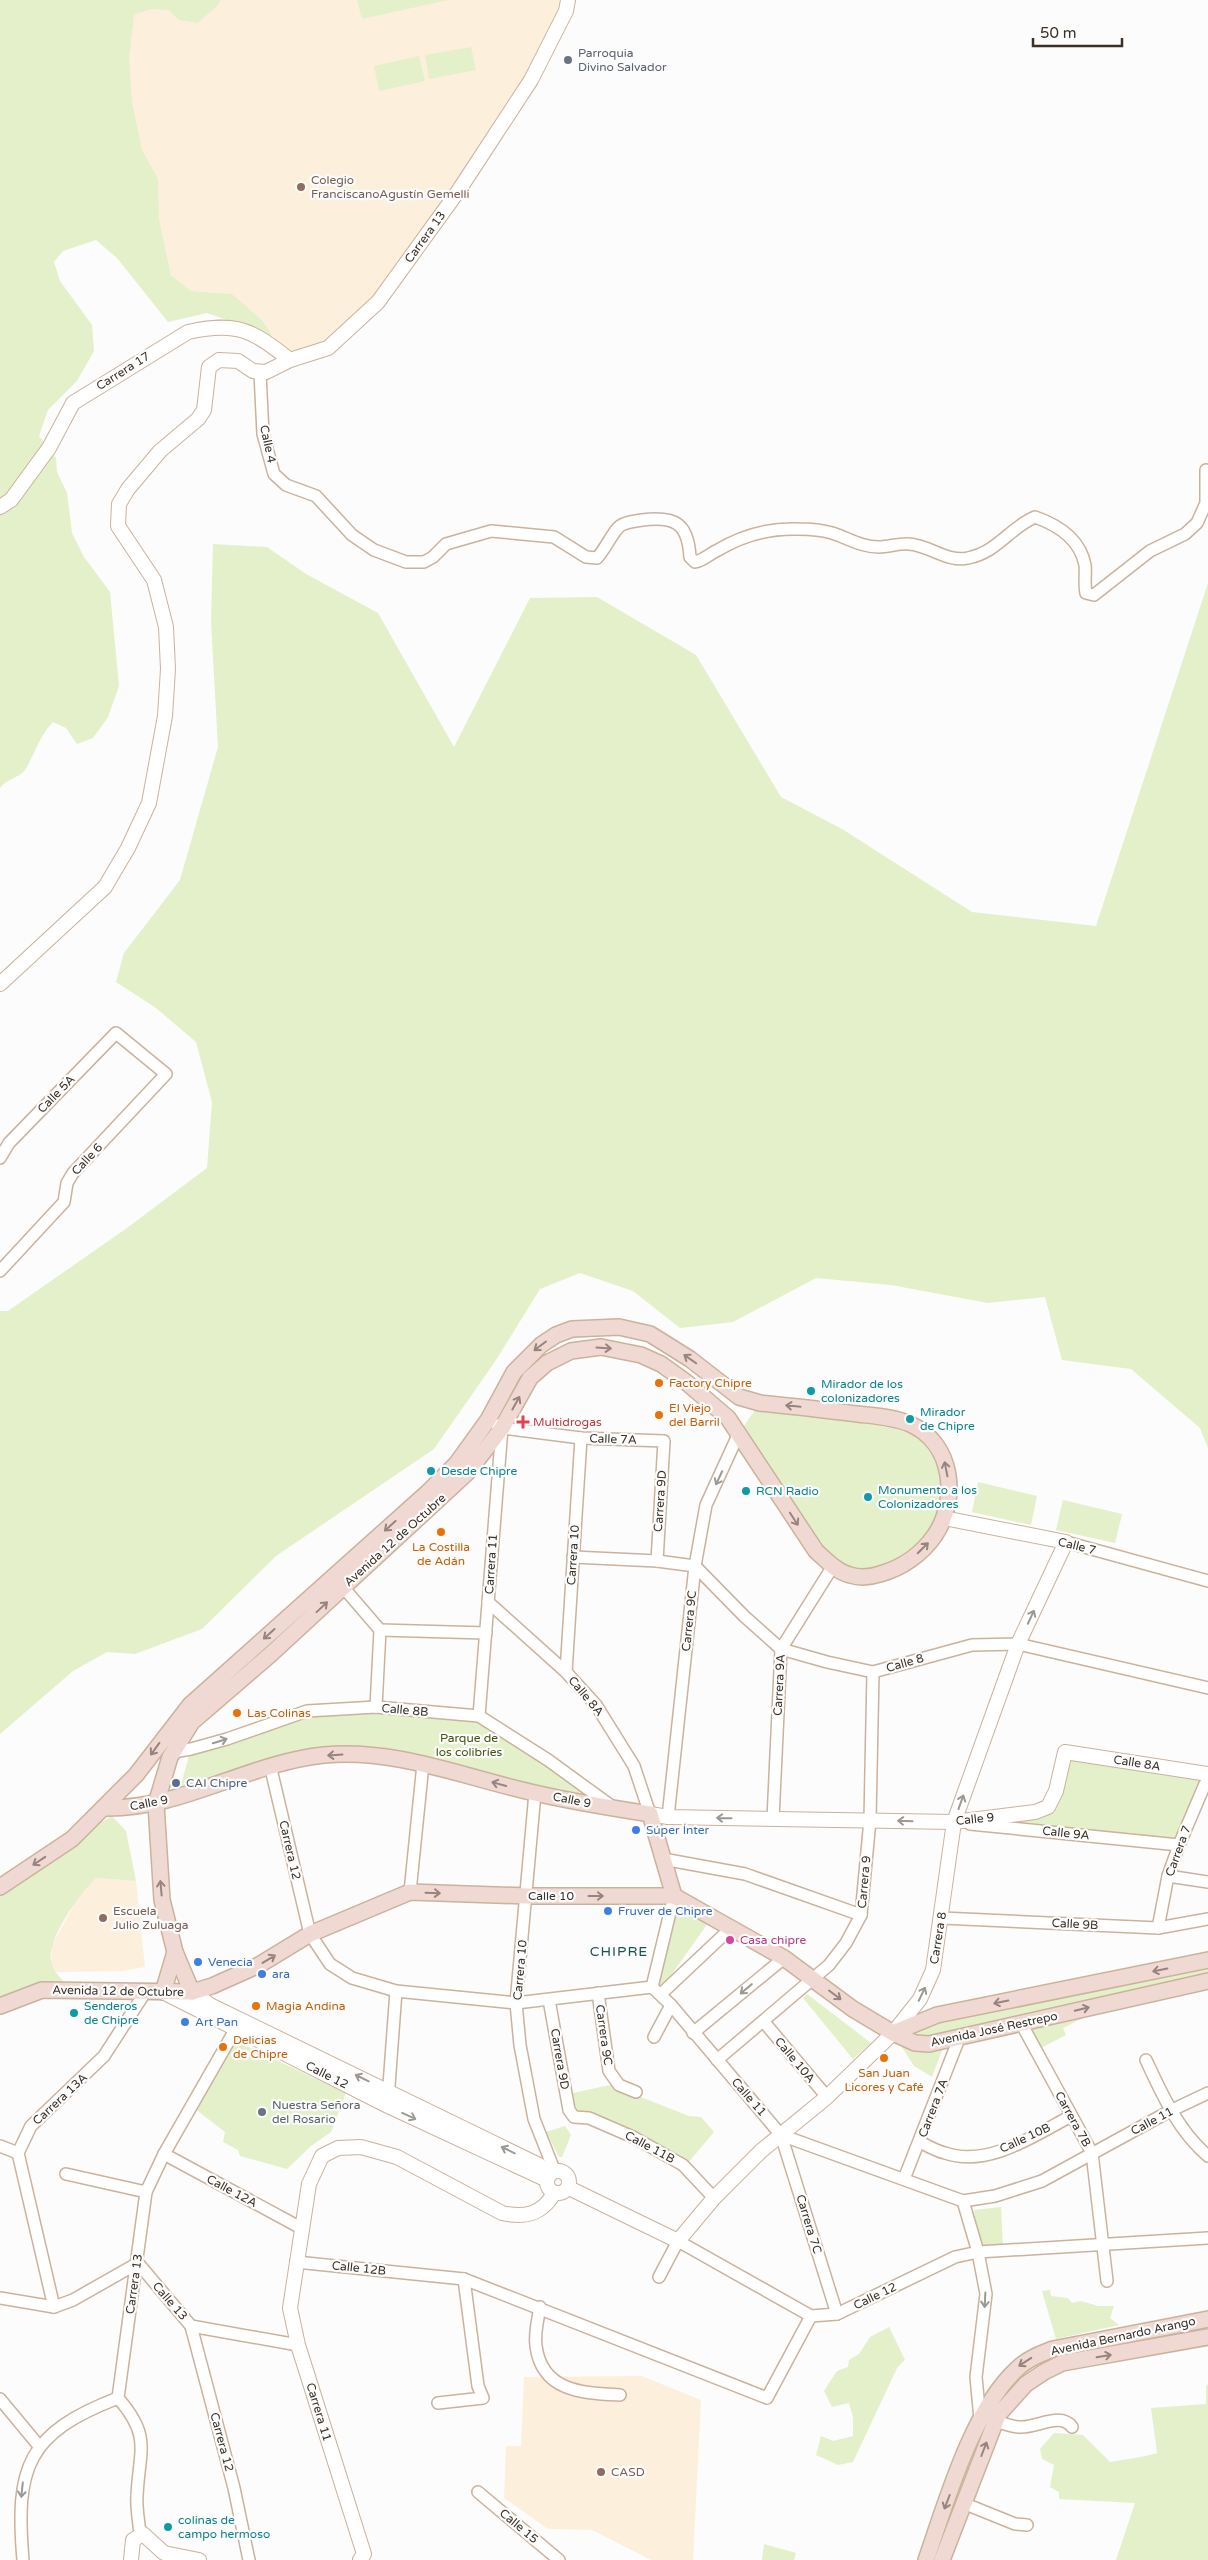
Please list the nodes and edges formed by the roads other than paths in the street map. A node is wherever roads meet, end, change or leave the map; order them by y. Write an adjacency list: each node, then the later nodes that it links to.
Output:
1 (568, 0): 2 (street, Carrera 13)
2 (290, 360): 3 (street, Carrera 13); 5 (street, Carrera 17)
3 (260, 373): 4 (street, Calle 4); 6 (street)
4 (1206, 470)
5 (0, 507)
6 (0, 984)
7 (166, 1074): 8 (street, Calle 5A); 9 (street, Calle 6)
8 (0, 1158)
9 (0, 1271)
10 (488, 1420): 11 (street); 15 (main road, Avenida 12 de Octubre, one-way to 10); 40 (main road, Avenida 12 de Octubre, one-way to 40)
11 (502, 1428): 12 (main road, Avenida 12 de Octubre, one-way to 12); 13 (street, Calle 7A); 22 (main road, Avenida 12 de Octubre); 23 (street, Carrera 11)
12 (739, 1433): 19 (street, Carrera 9C, one-way to 19); 20 (main road, Avenida 12 de Octubre, one-way to 20)
13 (581, 1438): 14 (street, Calle 7A); 17 (street, Carrera 10)
14 (664, 1441): 18 (street, Carrera 9D)
15 (944, 1518): 16 (street, Calle 7); 20 (main road, Avenida 12 de Octubre, one-way to 15)
16 (1066, 1542): 21 (street, Calle 7); 26 (street, Carrera 8, one-way to 16)
17 (573, 1557): 18 (street); 28 (street, Carrera 10)
18 (657, 1561): 19 (street)
19 (695, 1566): 27 (street, Calle 8); 43 (street, Carrera 9C)
20 (833, 1566): 27 (street, Carrera 9A)
21 (1208, 1581)
22 (343, 1587): 24 (street); 33 (main road, Avenida 12 de Octubre, one-way to 22)
23 (488, 1602): 25 (street, Carrera 11); 28 (street, Calle 8A)
24 (380, 1630): 25 (street); 31 (street)
25 (486, 1633): 32 (street, Carrera 11)
26 (1018, 1644): 29 (street, Calle 8); 30 (street, Calle 8); 46 (street, Carrera 8, one-way to 26)
27 (781, 1648): 29 (street, Calle 8); 44 (street, Carrera 9A)
28 (566, 1672): 42 (street, Calle 8A)
29 (873, 1672): 45 (street, Carrera 9)
30 (1208, 1688)
31 (376, 1707): 32 (street, Calle 8B); 33 (street, Calle 8B, one-way to 31)
32 (479, 1716): 41 (street, Calle 8B)
33 (173, 1752): 38 (main road, Avenida 12 de Octubre)
34 (423, 1764): 35 (main road, Calle 9, one-way to 35); 37 (main road, Calle 9, one-way to 34); 52 (street)
35 (270, 1766): 38 (main road, Calle 9); 60 (street, Carrera 12)
36 (1207, 1780): 39 (street, Calle 8A); 47 (street, Carrera 7)
37 (535, 1793): 41 (main road, Calle 9); 53 (street, Carrera 10)
38 (156, 1804): 40 (main road, Calle 9); 61 (main road, Avenida 12 de Octubre, one-way to 38)
39 (1048, 1807): 46 (street, Calle 9)
40 (105, 1808): 51 (main road, Avenida 12 de Octubre, one-way to 51)
41 (616, 1809): 42 (main road, Calle 9)
42 (650, 1814): 43 (street, Calle 9); 48 (main road)
43 (668, 1817): 44 (street, Calle 9, one-way to 43)
44 (773, 1819): 45 (street, Calle 9)
45 (870, 1820): 46 (street, Calle 9, one-way to 45); 55 (street, Carrera 9)
46 (954, 1822): 47 (street, Calle 9A); 56 (street, Carrera 8)
47 (1179, 1845): 49 (street, Carrera 7)
48 (663, 1860): 54 (main road); 55 (street)
49 (1168, 1876): 50 (street); 59 (street, Carrera 7)
50 (1208, 1882)
51 (0, 1887)
52 (410, 1892): 53 (main road, Calle 10, one-way to 53); 60 (main road, Calle 10)
53 (527, 1896): 54 (main road, Calle 10, one-way to 54); 73 (street, Carrera 10)
54 (674, 1896): 58 (main road, Calle 10); 67 (street)
55 (861, 1915): 64 (street, Carrera 9)
56 (942, 1918): 59 (street, Calle 9B); 80 (street, Carrera 8, one-way to 56)
57 (1208, 1919): 59 (street, Calle 9B)
58 (731, 1928): 62 (main road, Calle 10); 67 (street)
59 (1158, 1928)
60 (310, 1934): 69 (main road, Calle 10, one-way to 60); 70 (street)
61 (175, 1952): 68 (main road); 69 (main road, Avenida 12 de Octubre)
62 (784, 1958): 64 (main road, Calle 10); 79 (street, one-way to 79)
63 (1208, 1960): 80 (main road, Avenida José Restrepo, one-way to 80)
64 (815, 1979): 76 (street, Carrera 9); 80 (main road, Calle 10, one-way to 80)
65 (1208, 1981): 77 (main road, Avenida José Restrepo, one-way to 65)
66 (146, 1991): 68 (main road, Avenida 12 de Octubre); 75 (main road, Avenida 12 de Octubre); 96 (street, Carrera 13A)
67 (656, 1991): 71 (street); 74 (street, Calle 11)
68 (163, 1992): 69 (main road, Avenida 12 de Octubre); 78 (street, Calle 12)
69 (192, 1992): 78 (street, Calle 12)
70 (396, 1992): 73 (street); 85 (street)
71 (598, 1993): 72 (street); 86 (street, Carrera 9C)
72 (549, 2000): 73 (street); 92 (street, Carrera 9D)
73 (516, 2002): 101 (street, Carrera 10)
74 (671, 2005): 79 (street, Calle 11); 82 (street)
75 (0, 2006)
76 (764, 2022): 83 (street, Carrera 9); 88 (street, Calle 10A)
77 (1021, 2023): 81 (main road, Avenida José Restrepo); 91 (street, Carrera 7B)
78 (239, 2025): 85 (street, Calle 12, one-way to 78); 89 (street, Calle 12); 98 (street, Carrera 13)
79 (693, 2033): 83 (street, Calle 11)
80 (893, 2033): 81 (main road, Avenida José Restrepo); 88 (street, Carrera 8)
81 (960, 2036): 94 (street, Carrera 7A)
82 (654, 2037)
83 (717, 2060): 93 (street, Calle 11)
84 (1146, 2060): 90 (street)
85 (389, 2091): 89 (street); 101 (street, Calle 12, one-way to 85)
86 (636, 2092)
87 (1208, 2093): 90 (street, Calle 11)
88 (827, 2097): 93 (street, Carrera 8)
89 (388, 2106): 101 (street, Calle 12, one-way to 101)
90 (1170, 2111): 97 (street, Calle 11); 99 (street)
91 (1071, 2116): 94 (street, Calle 10B); 97 (street, Carrera 7B)
92 (574, 2117): 106 (street, Calle 11B)
93 (781, 2135): 102 (street, Calle 11); 106 (street, Carrera 8); 121 (street, Carrera 7C)
94 (920, 2142): 102 (street, Carrera 7A)
95 (0, 2146): 96 (street)
96 (18, 2153): 119 (street)
97 (1092, 2153): 107 (street, Calle 11); 111 (street, Carrera 7B)
98 (164, 2154): 104 (street, Carrera 13); 108 (street, Calle 12A)
99 (1208, 2156)
100 (66, 2174): 104 (street)
101 (551, 2175): 103 (street); 105 (street)
102 (904, 2179): 107 (street, Calle 11)
103 (569, 2188): 105 (street); 110 (street)
104 (146, 2192): 114 (street, Carrera 13)
105 (554, 2193): 108 (street)
106 (714, 2198): 110 (street, Carrera 8)
107 (963, 2201): 112 (street)
108 (301, 2228): 113 (street)
109 (1208, 2238): 111 (street, Calle 12)
110 (678, 2241): 115 (street, Carrera 8); 122 (street)
111 (1102, 2243): 112 (street, Calle 12); 117 (street, Carrera 7B)
112 (978, 2252): 121 (street, Calle 12); 131 (street, one-way to 131)
113 (296, 2262): 116 (street, Calle 12B); 126 (street, Carrera 11)
114 (138, 2263): 119 (street); 124 (street, Calle 13); 128 (street, Carrera 13)
115 (659, 2278)
116 (464, 2279): 120 (street, Calle 12B); 130 (street)
117 (1107, 2282)
118 (0, 2298): 119 (street)
119 (54, 2307)
120 (540, 2307): 122 (street, Calle 12B); 127 (street)
121 (837, 2314): 122 (street, Calle 12)
122 (810, 2316)
123 (1208, 2319): 131 (main road, Avenida Bernardo Arango, one-way to 131)
124 (191, 2326): 126 (street, Calle 13); 142 (street, Carrera 12)
125 (1208, 2338): 131 (main road, Avenida Bernardo Arango, one-way to 125)
126 (298, 2345): 138 (street, Carrera 11)
127 (620, 2395)
128 (118, 2398): 133 (street); 137 (street)
129 (0, 2399): 133 (street)
130 (438, 2403)
131 (987, 2420): 132 (street); 135 (main road, Avenida Bernardo Arango, one-way to 131); 144 (main road, Avenida Bernardo Arango, one-way to 144)
132 (1072, 2427)
133 (39, 2446): 139 (street, one-way to 139)
134 (478, 2492): 143 (street, Calle 15)
135 (964, 2503): 136 (street); 145 (main road, Avenida Bernardo Arango)
136 (1027, 2525)
137 (140, 2534): 140 (street); 141 (street)
138 (364, 2558)
139 (22, 2560)
140 (131, 2560)
141 (199, 2560)
142 (249, 2560)
143 (559, 2560)
144 (926, 2560)
145 (942, 2560)

